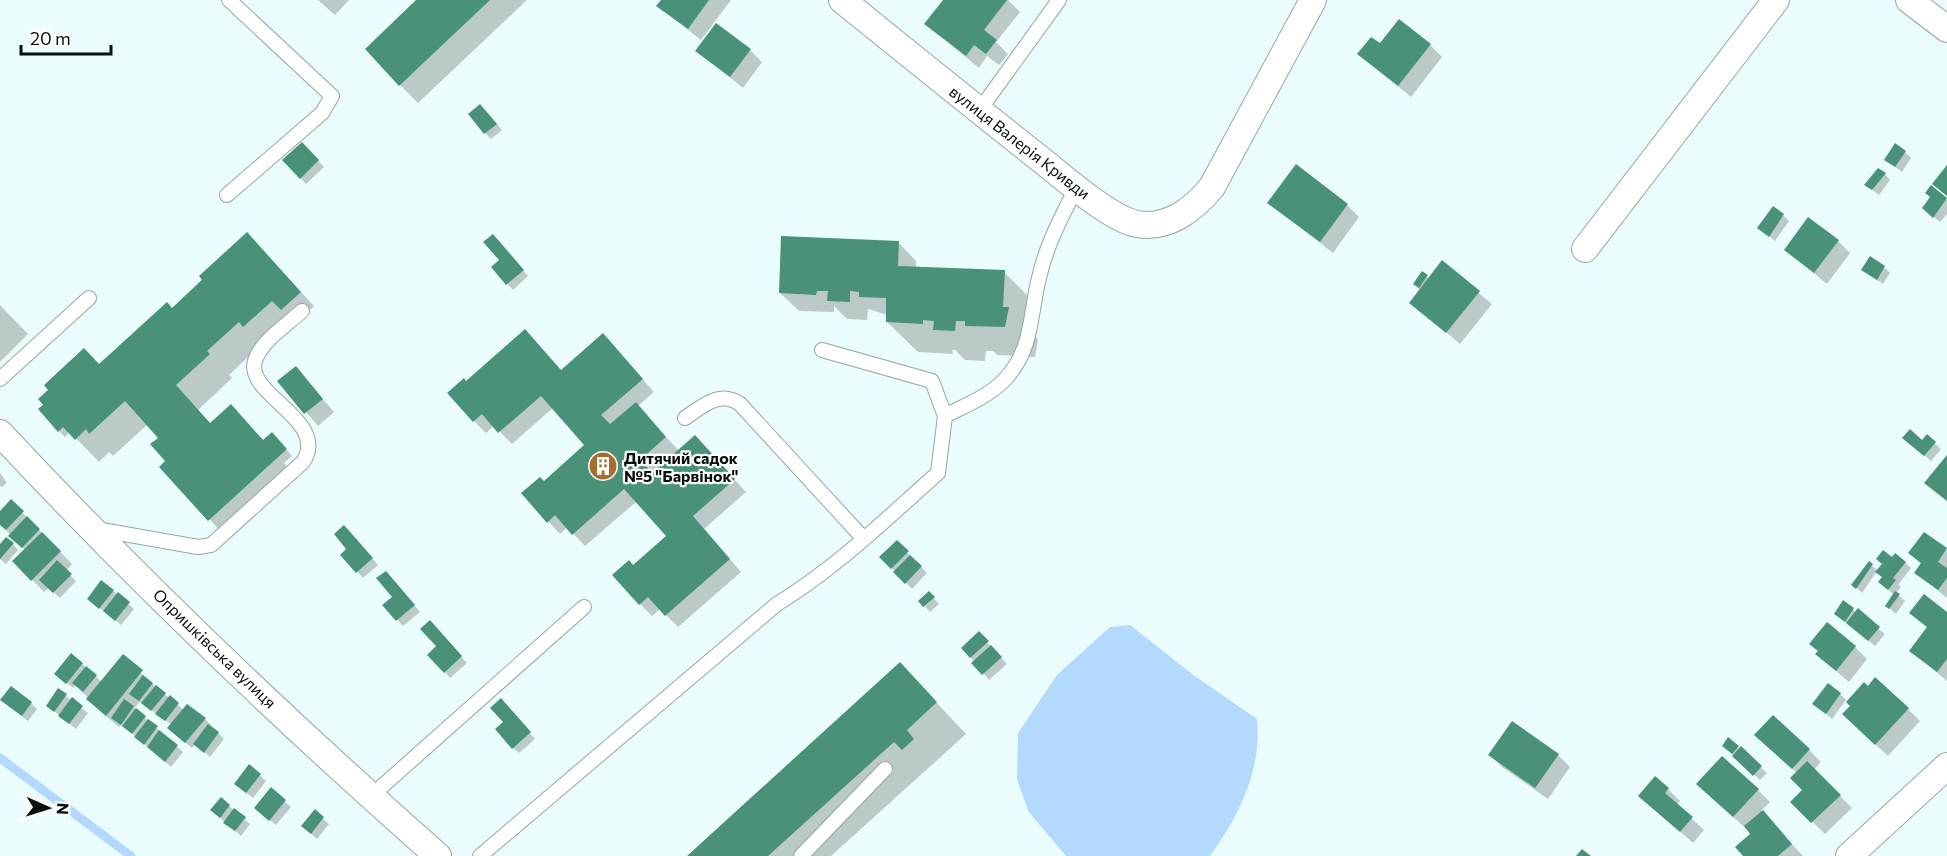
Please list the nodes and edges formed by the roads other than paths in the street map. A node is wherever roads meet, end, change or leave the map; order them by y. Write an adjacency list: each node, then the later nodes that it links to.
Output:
1 (229, 0): 10 (lane)
2 (842, 0): 8 (street, вулиця Валерія Кривди)
3 (1059, 0): 8 (lane)
4 (1313, 0): 9 (street, вулиця Валерія Кривди)
5 (1776, 0): 11 (street)
6 (1909, 0): 7 (street)
7 (1947, 29)
8 (979, 111): 9 (street, вулиця Валерія Кривди)
9 (1076, 189): 16 (lane)
10 (227, 195)
11 (1585, 249)
12 (89, 298): 15 (lane)
13 (302, 311): 19 (lane)
14 (822, 350): 16 (lane)
15 (0, 379)
16 (945, 416): 20 (lane)
17 (685, 418): 20 (lane)
18 (0, 433): 19 (street, Опришківська вулиця)
19 (87, 527): 24 (street, Опришківська вулиця)
20 (864, 539): 26 (lane)
21 (584, 607): 24 (lane)
22 (1947, 766): 28 (street)
23 (885, 769): 27 (lane)
24 (370, 797): 25 (street, Опришківська вулиця)
25 (438, 856)
26 (480, 856)
27 (801, 856)
28 (1850, 856)

